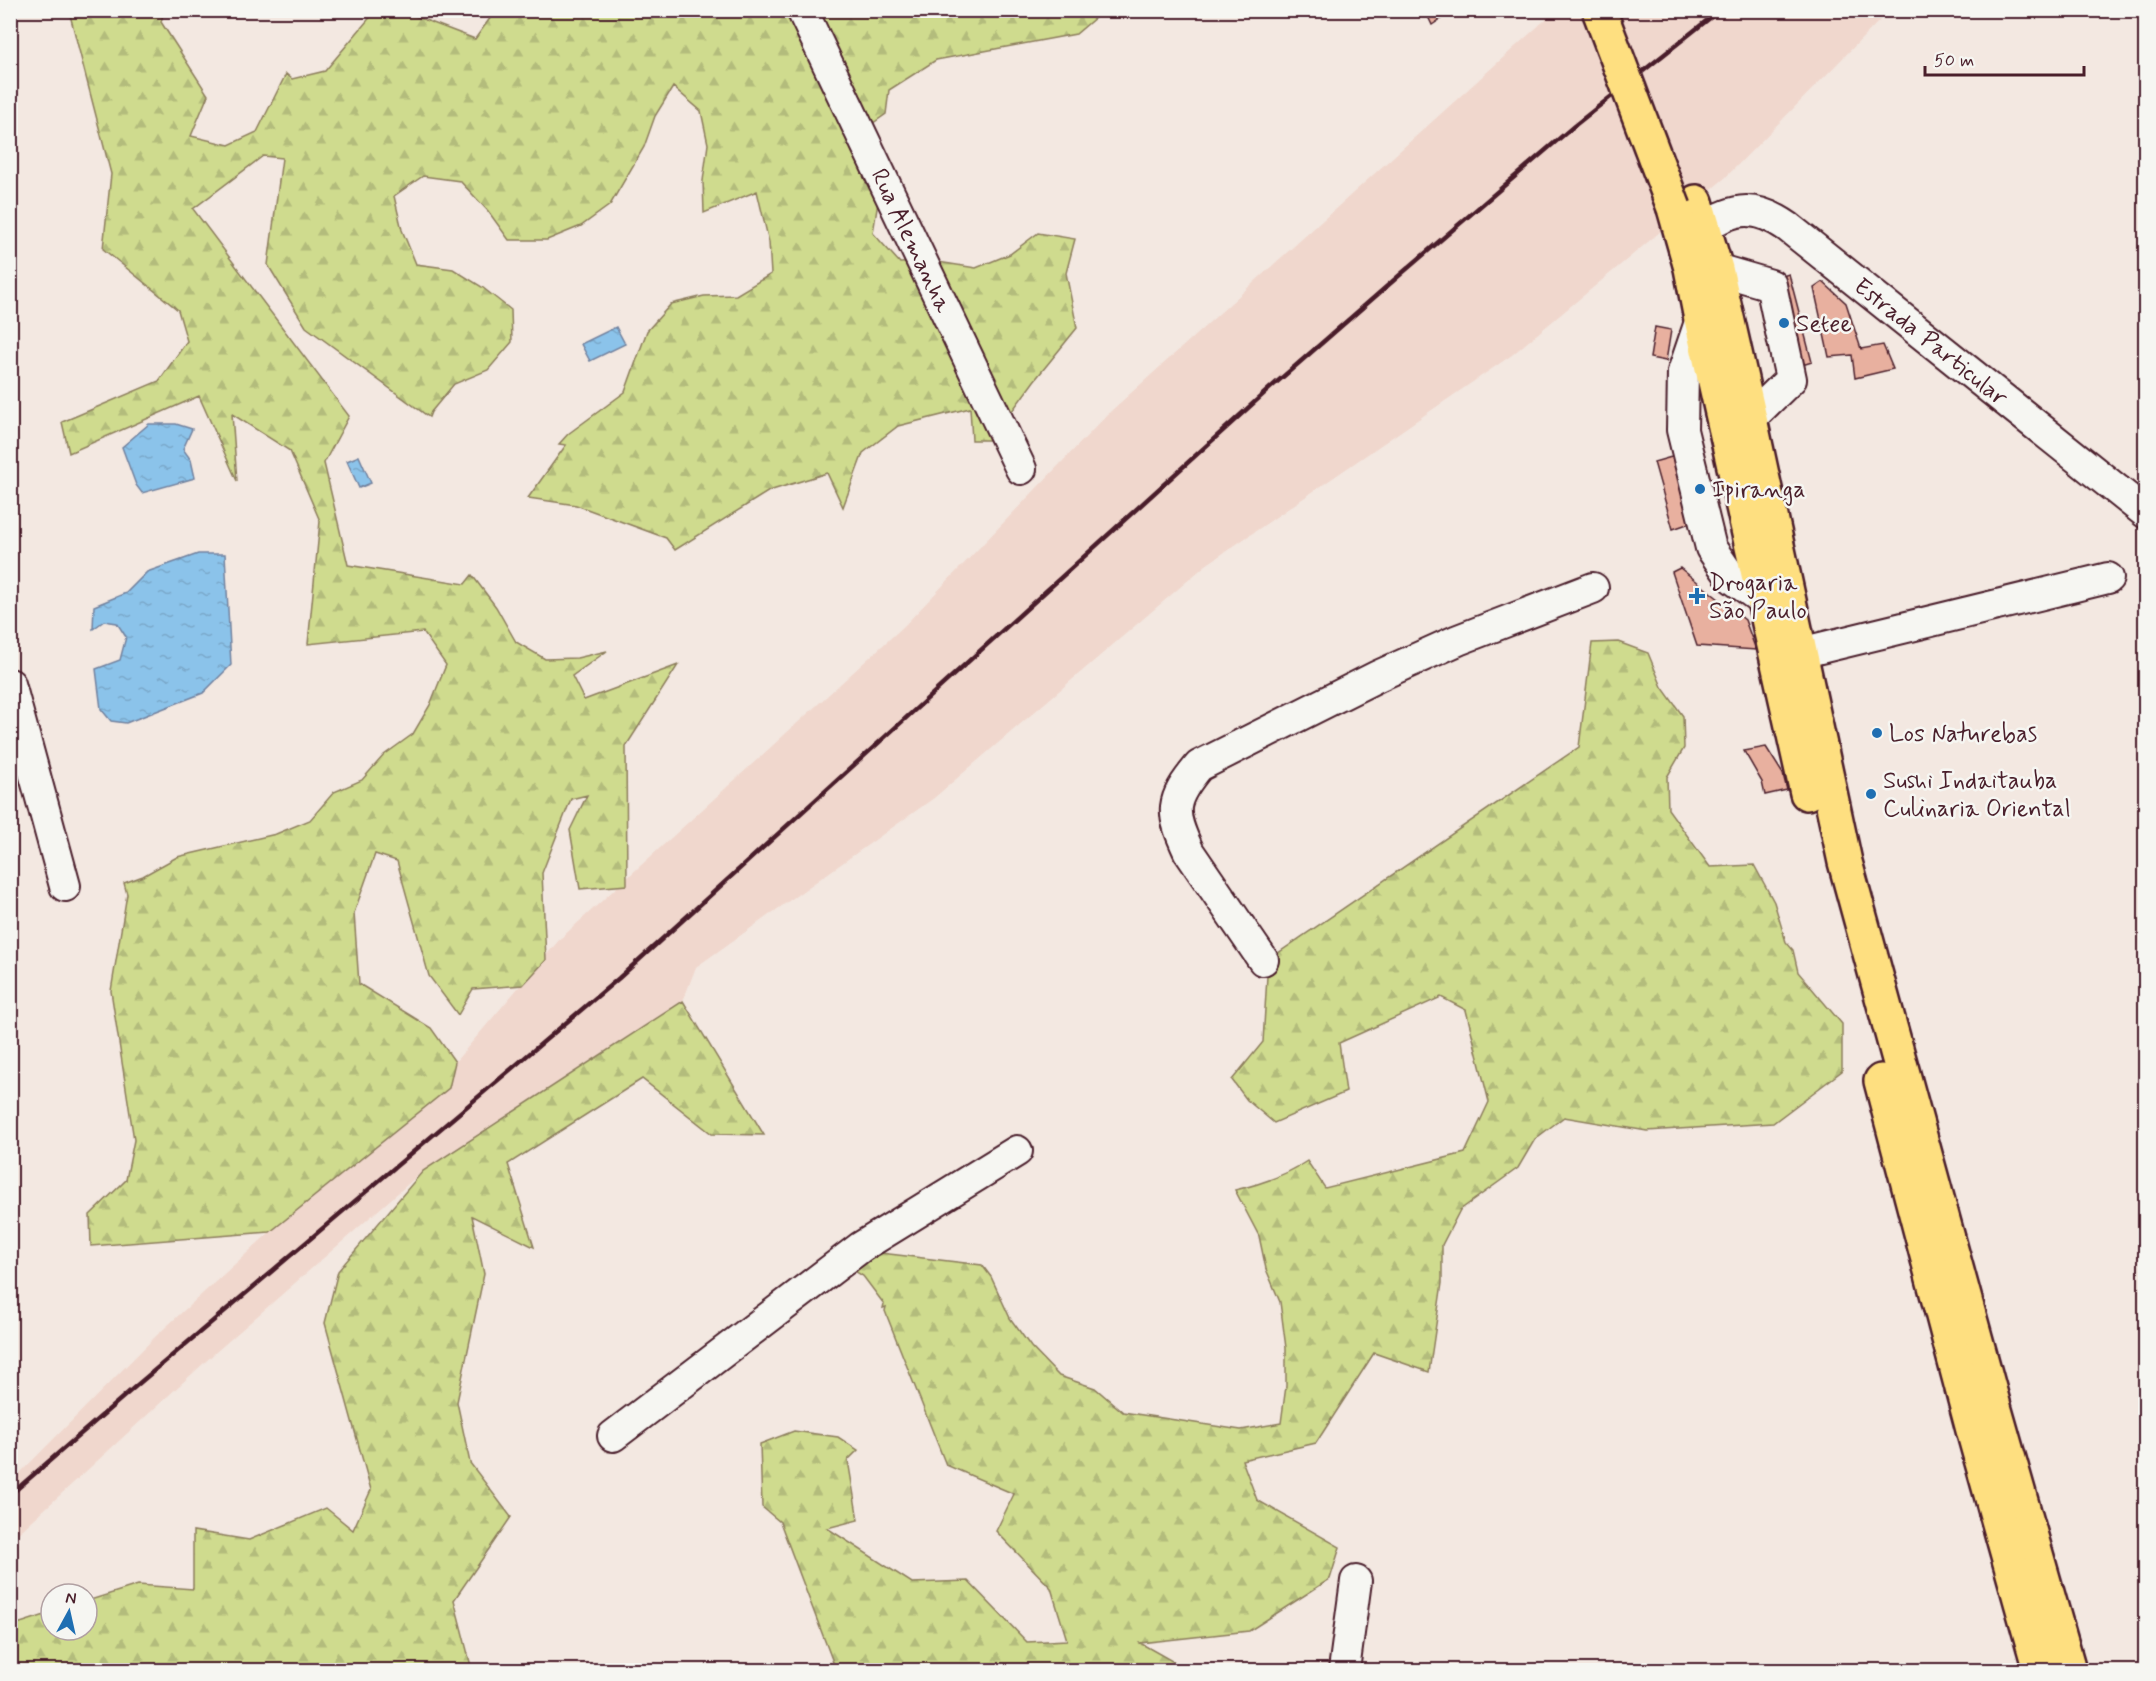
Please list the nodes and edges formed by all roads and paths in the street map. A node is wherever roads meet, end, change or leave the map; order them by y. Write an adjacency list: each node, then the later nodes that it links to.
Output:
1 (802, 10): 7 (street, Rua Alemanha)
2 (1599, 10): 4 (main road, bridge)
3 (1619, 10): 4 (main road)
4 (1689, 219): 5 (main road); 8 (street, Estrada Particular); 19 (main road)
5 (1716, 269): 6 (main road); 6 (street)
6 (1750, 419): 11 (main road)
7 (1021, 469)
8 (2145, 513)
9 (2108, 578): 11 (street)
10 (1593, 588): 14 (street)
11 (1800, 653): 20 (main road)
12 (10, 684): 13 (street)
13 (65, 886)
14 (1263, 960)
15 (1017, 1151): 16 (street)
16 (613, 1436)
17 (1356, 1581): 18 (street)
18 (1344, 1671)
19 (2040, 1671)
20 (2069, 1671)

